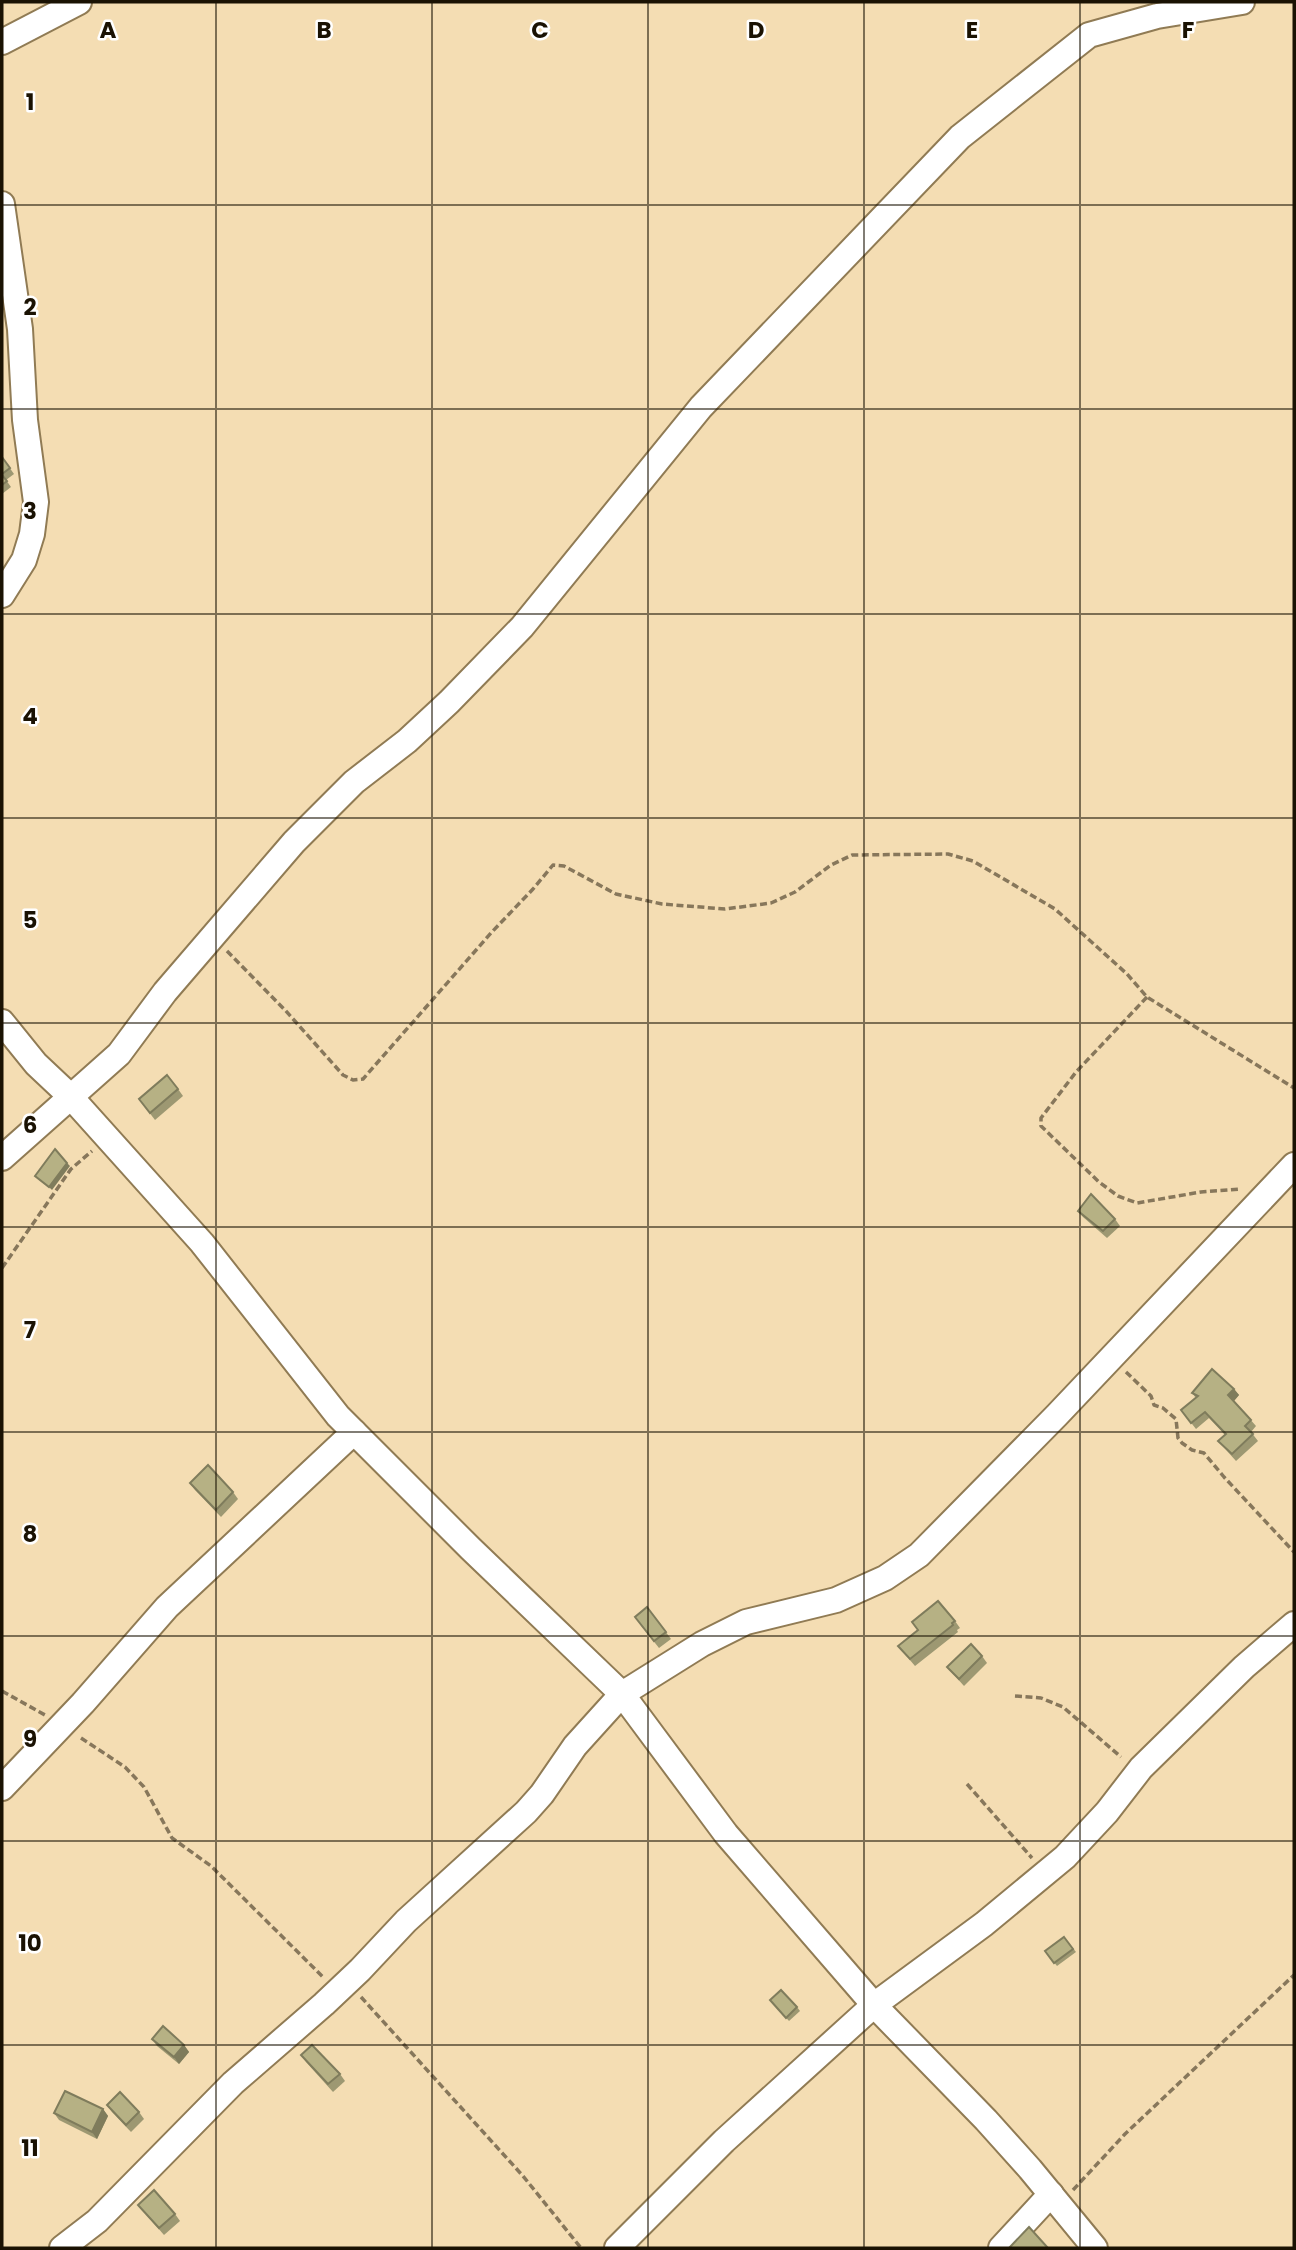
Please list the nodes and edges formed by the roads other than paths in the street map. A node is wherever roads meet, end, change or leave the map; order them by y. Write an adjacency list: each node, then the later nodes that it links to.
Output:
1 (79, 2): 3 (street)
2 (1234, 2): 7 (street)
3 (2, 42)
4 (2, 204): 5 (street)
5 (2, 594)
6 (2, 1023): 7 (street)
7 (70, 1096): 8 (street); 11 (street)
8 (2, 1158)
9 (1294, 1165): 10 (street)
10 (1284, 1185): 13 (street)
11 (354, 1432): 13 (street); 14 (street)
12 (1294, 1624): 15 (street)
13 (622, 1694): 15 (street); 17 (street)
14 (2, 1788)
15 (874, 2005): 16 (street); 18 (street)
16 (1055, 2199): 19 (street); 20 (street)
17 (62, 2248)
18 (617, 2248)
19 (1002, 2248)
20 (1095, 2248)

